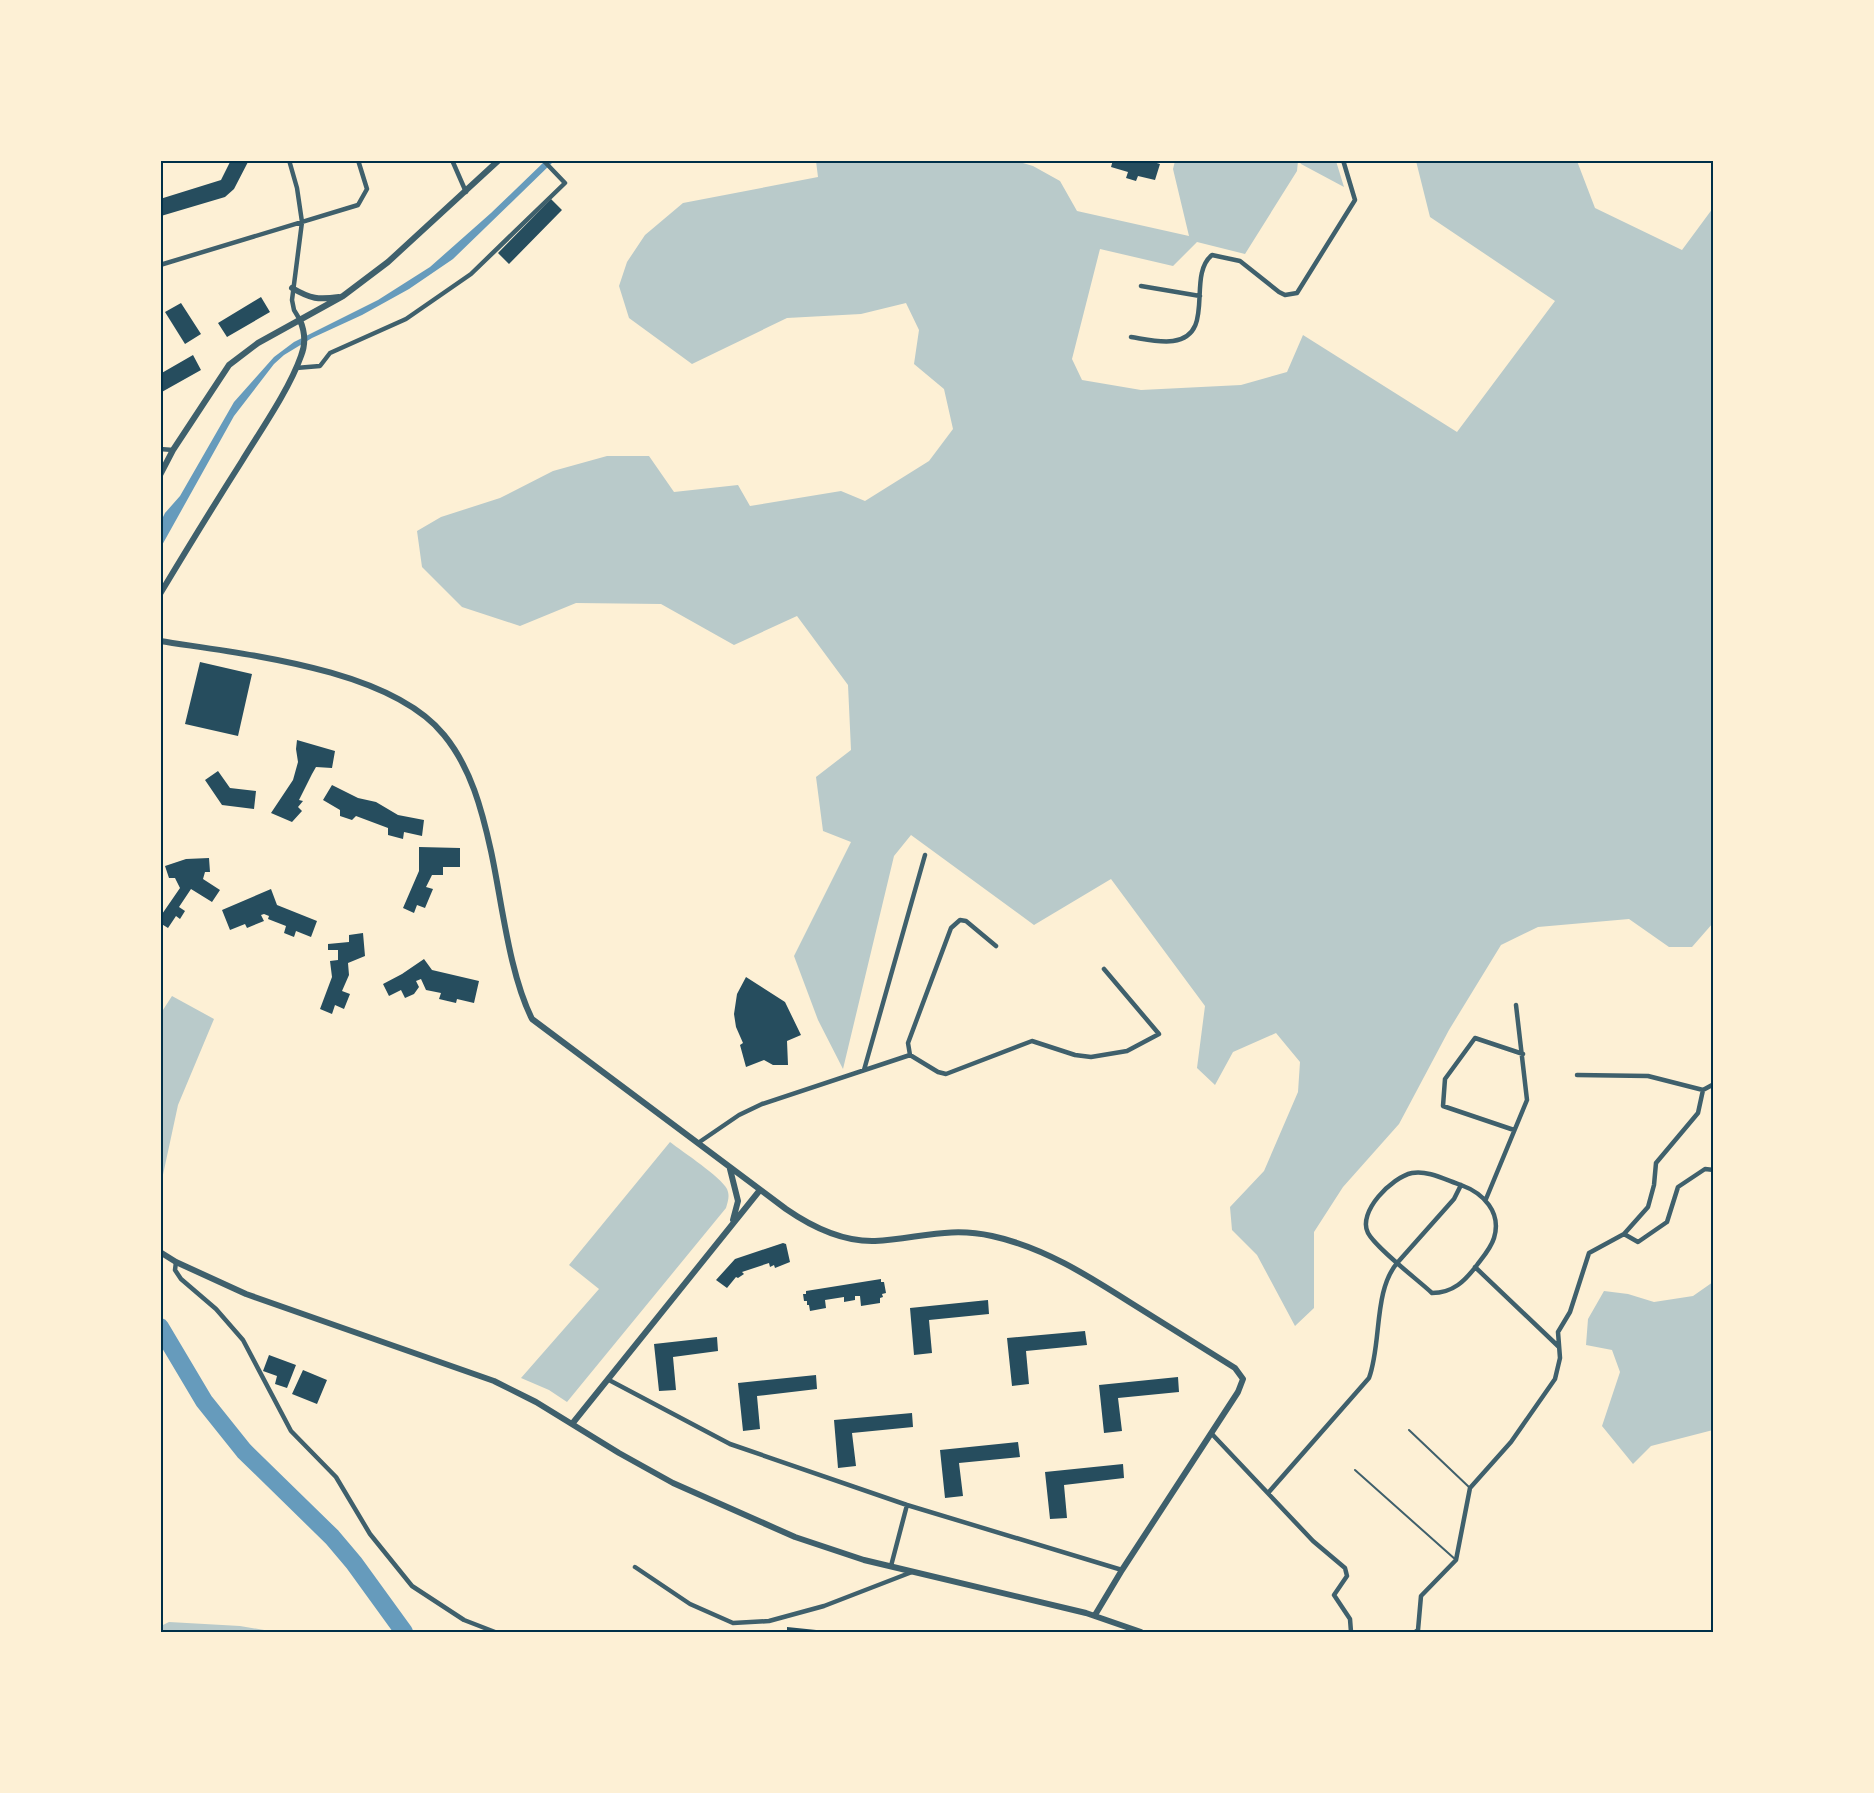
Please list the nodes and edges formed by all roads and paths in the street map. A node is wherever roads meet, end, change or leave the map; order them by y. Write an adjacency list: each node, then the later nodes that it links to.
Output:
1 (289, 160): 8 (street)
2 (358, 160): 8 (street)
3 (452, 160): 7 (street)
4 (499, 160): 7 (street)
5 (543, 160): 16 (street)
6 (1343, 160): 13 (street)
7 (466, 192): 12 (street)
8 (302, 222): 9 (street); 11 (street)
9 (160, 265)
10 (1141, 286): 13 (street)
11 (292, 288): 12 (street); 14 (street)
12 (343, 296): 14 (street)
13 (1200, 296): 15 (street)
14 (300, 321): 16 (street); 18 (street)
15 (1131, 338)
16 (296, 368): 20 (street)
17 (160, 448): 18 (street)
18 (173, 450): 19 (street)
19 (160, 475)
20 (160, 594)
21 (160, 641): 33 (street)
22 (925, 855): 28 (street)
23 (996, 946): 27 (street)
24 (1104, 969): 27 (street)
25 (1516, 1005): 26 (street)
26 (1523, 1054): 32 (street); 32 (street)
27 (910, 1055): 28 (street)
28 (864, 1070): 33 (street)
29 (1577, 1075): 31 (street)
30 (1713, 1084): 31 (street)
31 (1703, 1090): 40 (street)
32 (1514, 1130): 38 (street)
33 (698, 1143): 34 (street)
34 (730, 1168): 37 (street); 39 (street)
35 (1713, 1170): 40 (street)
36 (1461, 1185): 38 (street); 43 (street); 43 (street)
37 (760, 1190): 39 (street); 49 (street)
38 (1486, 1199): 44 (street)
39 (731, 1226): 46 (street)
40 (1624, 1234): 45 (street)
41 (160, 1252): 42 (street)
42 (176, 1262): 47 (street); 60 (street)
43 (1398, 1262): 44 (street); 52 (street)
44 (1475, 1267): 45 (street)
45 (1559, 1347): 51 (street)
46 (609, 1380): 47 (street); 53 (street)
47 (572, 1424): 55 (street)
48 (1409, 1430): 51 (lane)
49 (1211, 1433): 52 (street); 57 (street)
50 (1355, 1470): 54 (lane)
51 (1470, 1488): 54 (street)
52 (1268, 1493): 62 (street)
53 (907, 1505): 55 (street); 57 (street)
54 (1456, 1560): 63 (street)
55 (891, 1566): 58 (street)
56 (635, 1567): 58 (street)
57 (1122, 1570): 59 (street)
58 (912, 1572): 59 (street)
59 (1095, 1615): 61 (street)
60 (495, 1632)
61 (1141, 1632)
62 (1351, 1632)
63 (1415, 1632)

